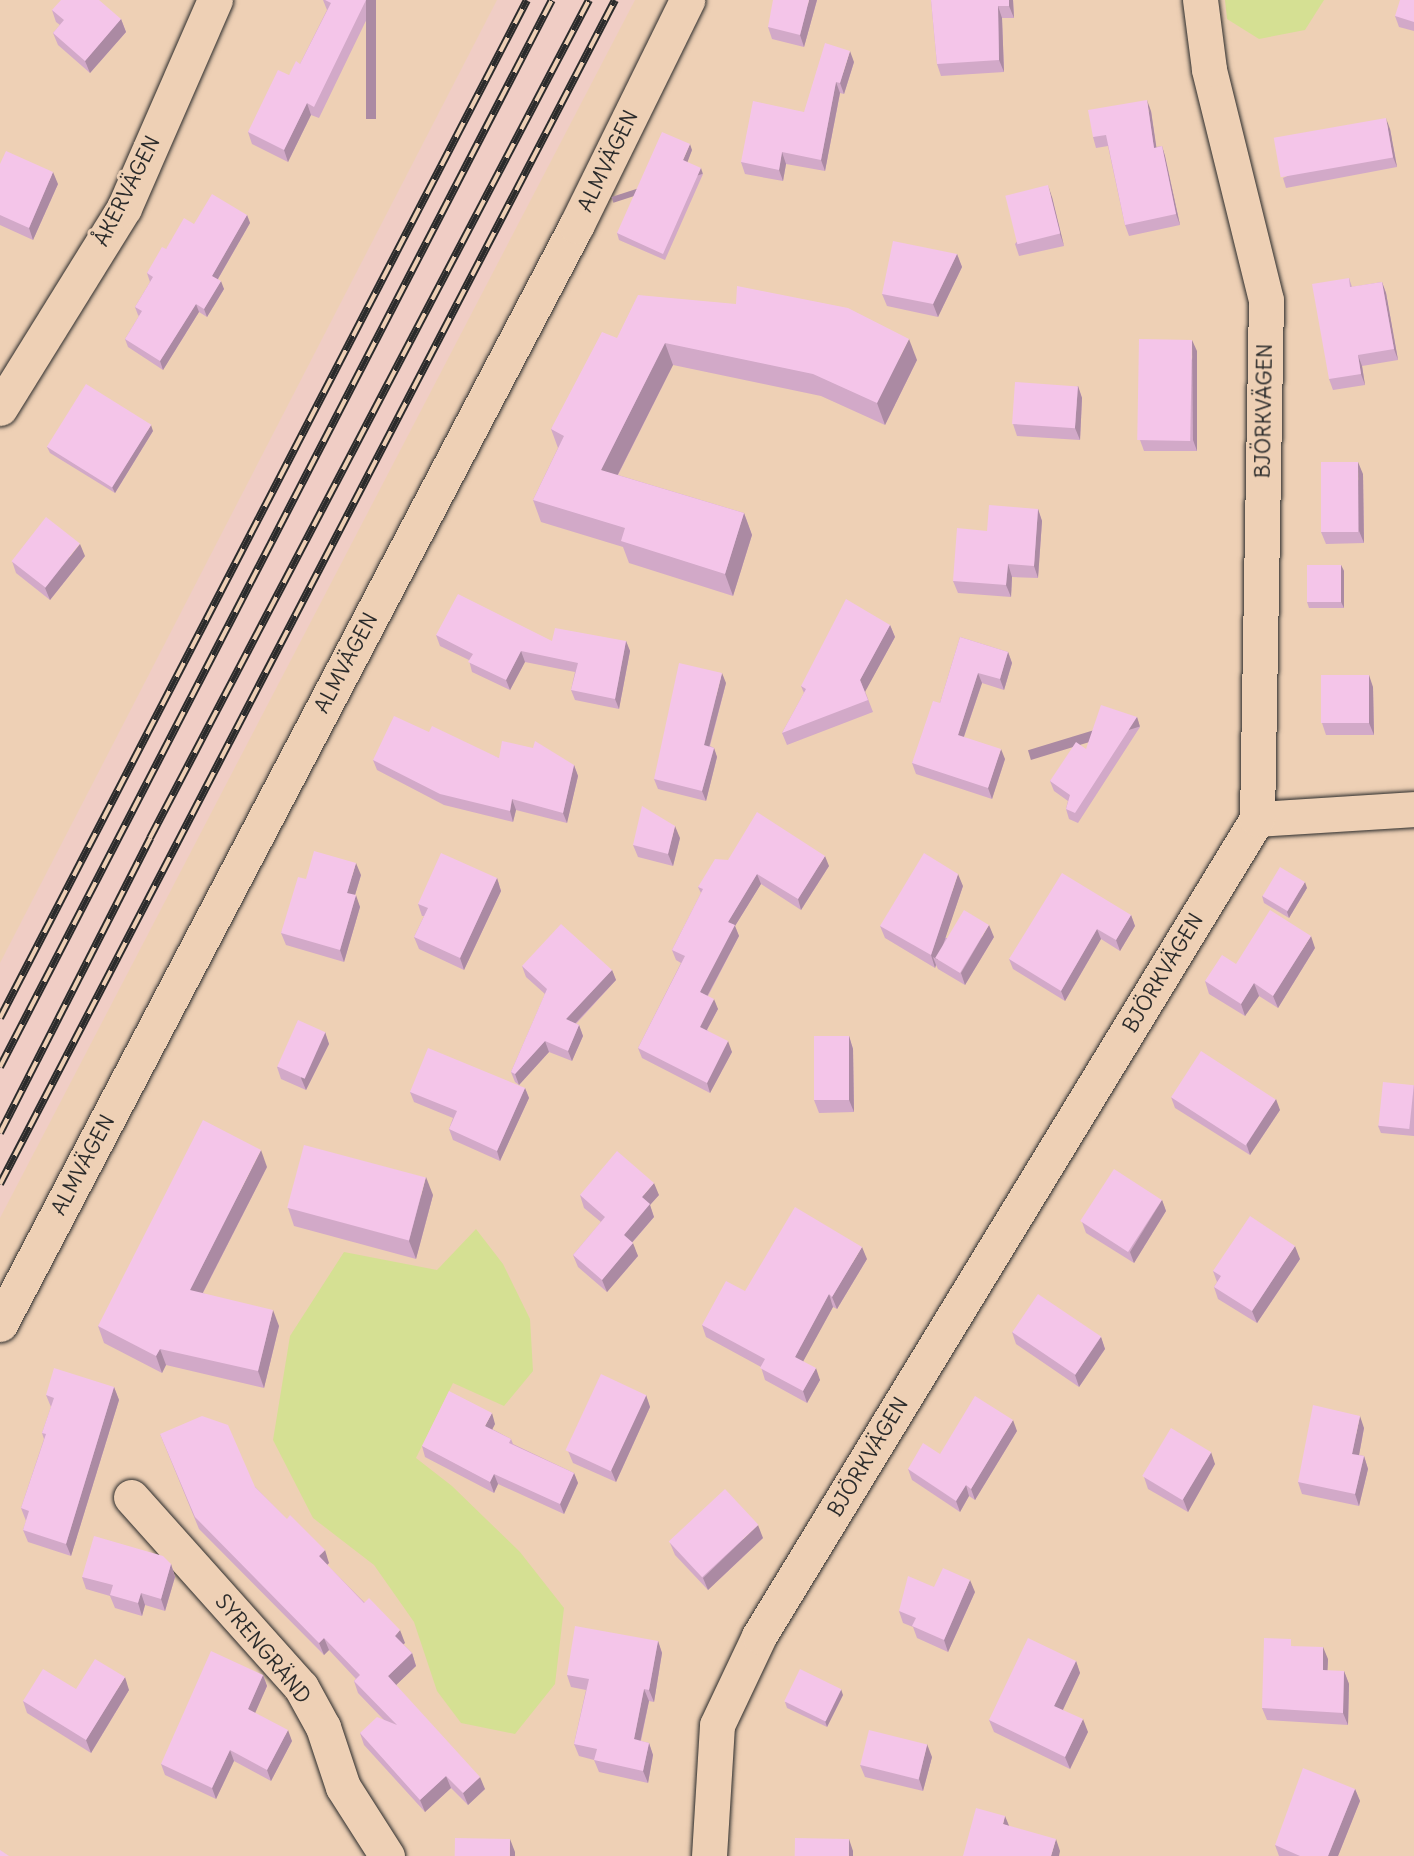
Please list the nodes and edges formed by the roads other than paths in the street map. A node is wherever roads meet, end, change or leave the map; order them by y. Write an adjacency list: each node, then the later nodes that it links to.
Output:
1 (215, 0): 4 (street, ÅKERVÄGEN)
2 (687, 0): 7 (street, ALMVÄGEN)
3 (1200, 0): 6 (street, BJÖRKVÄGEN)
4 (0, 408)
5 (1414, 809): 6 (street)
6 (1257, 819): 10 (street, BJÖRKVÄGEN)
7 (0, 1324)
8 (131, 1497): 9 (street, SYRENGRÄND)
9 (387, 1856)
10 (709, 1856)

